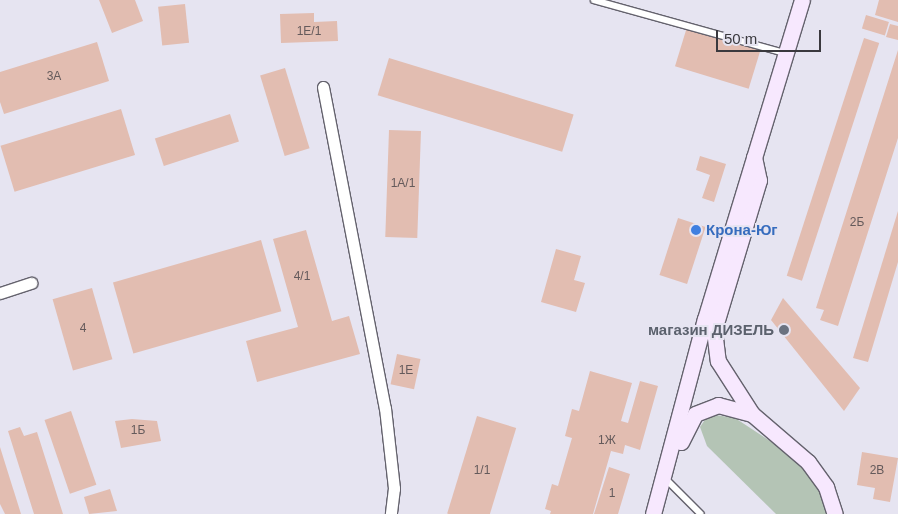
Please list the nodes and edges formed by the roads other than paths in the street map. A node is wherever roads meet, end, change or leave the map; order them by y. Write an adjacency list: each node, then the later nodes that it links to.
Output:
1 (594, 0): 3 (lane)
2 (802, 0): 3 (main road)
3 (787, 54): 5 (main road)
4 (323, 87): 10 (street)
5 (753, 156): 8 (main road); 9 (main road)
6 (31, 283): 7 (street)
7 (0, 293)
8 (752, 414): 9 (main road); 13 (main road)
9 (664, 477): 11 (main road); 12 (lane)
10 (391, 514)
11 (653, 514)
12 (701, 514)
13 (835, 514)

